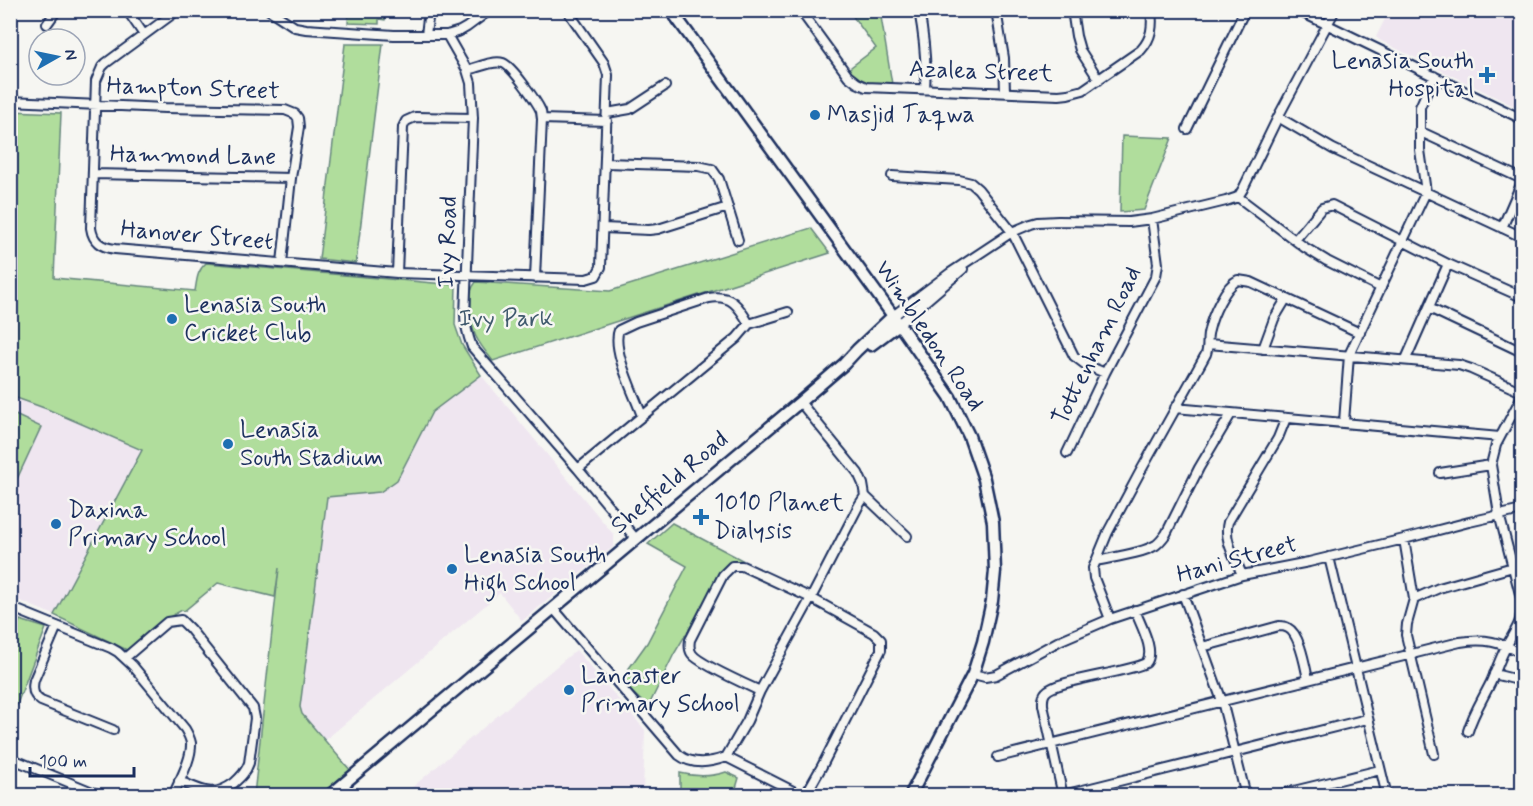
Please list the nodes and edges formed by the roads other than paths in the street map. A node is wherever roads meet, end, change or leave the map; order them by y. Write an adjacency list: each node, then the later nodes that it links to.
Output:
1 (57, 10): 17 (street)
2 (127, 10): 19 (street)
3 (178, 10): 19 (street, Hanover Street)
4 (269, 10): 20 (street)
5 (429, 10): 20 (street)
6 (490, 10): 21 (street)
7 (567, 10): 30 (street)
8 (671, 10): 63 (street, Wimbledon Road)
9 (800, 10): 26 (street, Azalea Street)
10 (919, 10): 26 (street)
11 (996, 10): 27 (street)
12 (1072, 10): 24 (street)
13 (1150, 10): 24 (street, Azalea Street)
14 (1245, 10): 35 (street)
15 (1297, 10): 18 (street)
16 (1335, 10): 18 (street)
17 (47, 24)
18 (1326, 26): 23 (street); 31 (street)
19 (144, 35): 29 (street, Hanover Street)
20 (426, 35): 21 (street)
21 (447, 35): 22 (street, Ivy Road)
22 (467, 70): 32 (street, Ivy Road); 33 (street)
23 (1434, 76): 34 (street); 36 (street)
24 (1099, 80): 27 (street, Azalea Street)
25 (665, 86): 30 (street)
26 (925, 88): 27 (street, Azalea Street)
27 (1005, 92)
28 (10, 102): 29 (street, Hampton Street)
29 (95, 105): 38 (street, Hanover Street); 40 (street, Hampton Street)
30 (607, 117): 33 (street); 37 (street)
31 (1278, 117): 42 (street); 43 (street)
32 (473, 118): 55 (street); 56 (street, Ivy Road)
33 (542, 119): 57 (street)
34 (1522, 119)
35 (1187, 129)
36 (1419, 131): 41 (street); 42 (street)
37 (606, 163): 44 (street); 46 (street)
38 (93, 174): 40 (street, Hammond Lane); 53 (street, Hanover Street)
39 (892, 176): 48 (street)
40 (291, 178): 53 (street, Hampton Street)
41 (1522, 181): 47 (street)
42 (1426, 192): 47 (street); 52 (street)
43 (1238, 197): 45 (street); 51 (street)
44 (728, 207): 46 (street); 50 (street)
45 (1152, 219): 48 (street); 71 (street, Tottenham Road)
46 (603, 228): 57 (street, Hanover Street)
47 (1502, 228): 49 (street)
48 (1012, 232): 63 (street); 71 (street)
49 (1522, 237)
50 (738, 240)
51 (1295, 240): 52 (street); 58 (street)
52 (1403, 242): 54 (street); 58 (street)
53 (282, 263): 55 (street, Hanover Street)
54 (1448, 264): 59 (street); 61 (street)
55 (397, 273): 56 (street, Hanover Street)
56 (466, 277): 57 (street, Hanover Street); 82 (street, Ivy Road)
57 (535, 278)
58 (1381, 288): 65 (street)
59 (1522, 297)
60 (1286, 299): 65 (street); 66 (street); 67 (street)
61 (1430, 308): 68 (street); 70 (street)
62 (788, 312): 64 (street)
63 (896, 320): 73 (street, Sheffield Road); 109 (street, Wimbledon Road)
64 (749, 324): 76 (street); 76 (street)
65 (1360, 333): 69 (street)
66 (1208, 344): 67 (street); 74 (street)
67 (1263, 349): 69 (street)
68 (1522, 352)
69 (1349, 355): 70 (street); 78 (street)
70 (1406, 359): 72 (street)
71 (1105, 374): 80 (street, Tottenham Road)
72 (1522, 396): 79 (street)
73 (800, 402): 84 (street); 88 (street, Sheffield Road)
74 (1175, 408): 75 (street); 91 (street)
75 (1231, 414): 77 (street); 91 (street)
76 (642, 416): 82 (street)
77 (1286, 418): 78 (street); 93 (street)
78 (1344, 422): 79 (street)
79 (1500, 437): 81 (street)
80 (1066, 453)
81 (1491, 465): 83 (street); 86 (street)
82 (578, 469): 88 (street, Ivy Road)
83 (1440, 473)
84 (865, 496): 87 (street); 95 (street)
85 (1522, 510): 86 (street, Hani Street)
86 (1499, 514): 89 (street, Hani Street); 92 (street)
87 (907, 536)
88 (636, 539): 98 (street, Sheffield Road)
89 (1404, 539): 90 (street, Hani Street); 96 (street)
90 (1329, 557): 93 (street, Hani Street); 108 (street)
91 (1096, 561): 101 (street)
92 (1513, 567): 96 (street); 100 (street)
93 (1242, 574): 94 (street, Hani Street)
94 (1183, 594): 99 (street, Hani Street); 104 (street)
95 (811, 598): 113 (street); 113 (street); 131 (street)
96 (1414, 599): 106 (street)
97 (10, 607): 102 (street)
98 (553, 608): 121 (street); 126 (street, Sheffield Road)
99 (1135, 610): 101 (street, Hani Street); 118 (street)
100 (1522, 611): 103 (street)
101 (1110, 619): 109 (street, Hani Street)
102 (57, 626): 107 (street); 116 (street)
103 (1507, 645): 105 (street); 106 (street); 110 (street)
104 (1202, 647): 111 (street); 114 (street)
105 (1522, 653)
106 (1410, 655): 108 (street); 120 (street)
107 (125, 658): 125 (street); 125 (street)
108 (1356, 667): 111 (street); 115 (street)
109 (973, 674): 132 (street, Wimbledon Road)
110 (1494, 674): 112 (street); 117 (street)
111 (1308, 679): 114 (street)
112 (1522, 681)
113 (760, 691): 121 (street)
114 (1222, 701): 118 (street); 119 (street)
115 (1367, 719): 119 (street); 124 (street)
116 (113, 730)
117 (1468, 730)
118 (1051, 743): 123 (street); 133 (street)
119 (1236, 752): 133 (street); 134 (street)
120 (1434, 754)
121 (726, 757): 131 (street)
122 (10, 758): 127 (street)
123 (998, 758)
124 (1380, 770): 135 (street); 136 (street)
125 (179, 781): 128 (street)
126 (343, 784): 129 (street, Sheffield Road); 130 (street)
127 (102, 795)
128 (173, 795)
129 (329, 795)
130 (353, 795)
131 (804, 795)
132 (910, 795)
133 (1062, 795)
134 (1246, 795)
135 (1273, 795)
136 (1387, 795)

